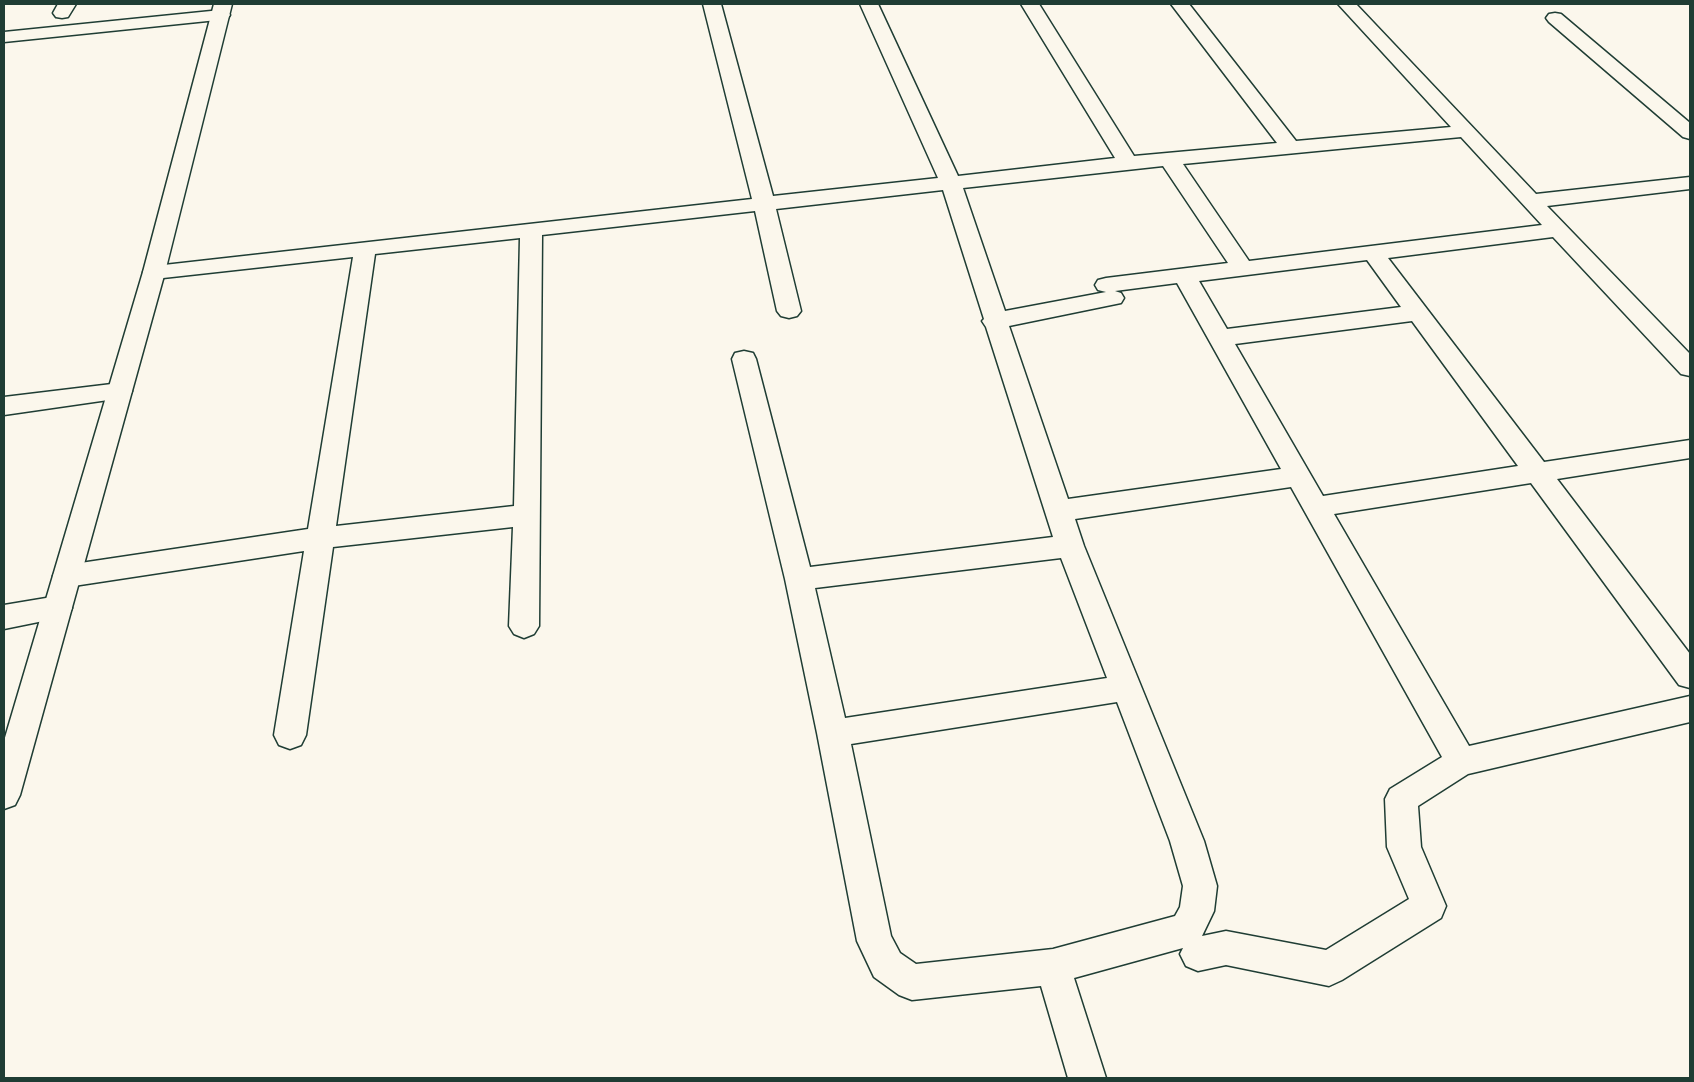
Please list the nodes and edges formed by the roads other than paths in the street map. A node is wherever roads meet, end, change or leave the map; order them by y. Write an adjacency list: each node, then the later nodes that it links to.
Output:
1 (712, 4): 17 (street)
2 (869, 4): 14 (street)
3 (1030, 4): 13 (street)
4 (1180, 4): 11 (street)
5 (1347, 4): 9 (street)
6 (222, 9): 8 (street); 23 (street)
7 (1555, 18): 10 (street)
8 (4, 38)
9 (1466, 131): 11 (street); 16 (street)
10 (1690, 133)
11 (1292, 148): 12 (street)
12 (1169, 159): 13 (street); 22 (street)
13 (1128, 163): 14 (street)
14 (951, 183): 17 (street); 27 (street)
15 (1690, 183): 16 (street)
16 (1531, 201): 19 (street)
17 (764, 204): 18 (street); 25 (street)
18 (531, 230): 20 (street); 38 (street)
19 (1558, 230): 21 (street); 30 (street)
20 (365, 248): 23 (street); 39 (street)
21 (1372, 252): 22 (street); 26 (street)
22 (1243, 268): 24 (street)
23 (154, 272): 31 (street)
24 (1184, 276): 27 (street); 28 (street)
25 (789, 311)
26 (1416, 313): 28 (street); 34 (street)
27 (994, 321): 37 (street)
28 (1219, 338): 35 (street)
29 (744, 359): 42 (street)
30 (1690, 368)
31 (120, 391): 32 (street); 41 (street)
32 (4, 406)
33 (1690, 449): 34 (street)
34 (1536, 473): 36 (street); 46 (street)
35 (1298, 476): 36 (street); 37 (street)
36 (1315, 507): 51 (street)
37 (1058, 510): 40 (street)
38 (528, 515): 39 (street); 45 (street)
39 (321, 538): 41 (street); 50 (street)
40 (1070, 546): 42 (street); 47 (street)
41 (67, 576): 43 (street)
42 (799, 579): 49 (street)
43 (58, 608): 44 (street); 52 (street)
44 (4, 617)
45 (524, 626)
46 (1690, 676)
47 (1126, 688): 49 (street); 54 (street)
48 (1690, 708): 51 (street)
49 (833, 733): 54 (street)
50 (290, 735)
51 (1462, 762): 53 (street)
52 (4, 795)
53 (1198, 954)
54 (1053, 967): 55 (street)
55 (1087, 1078)

